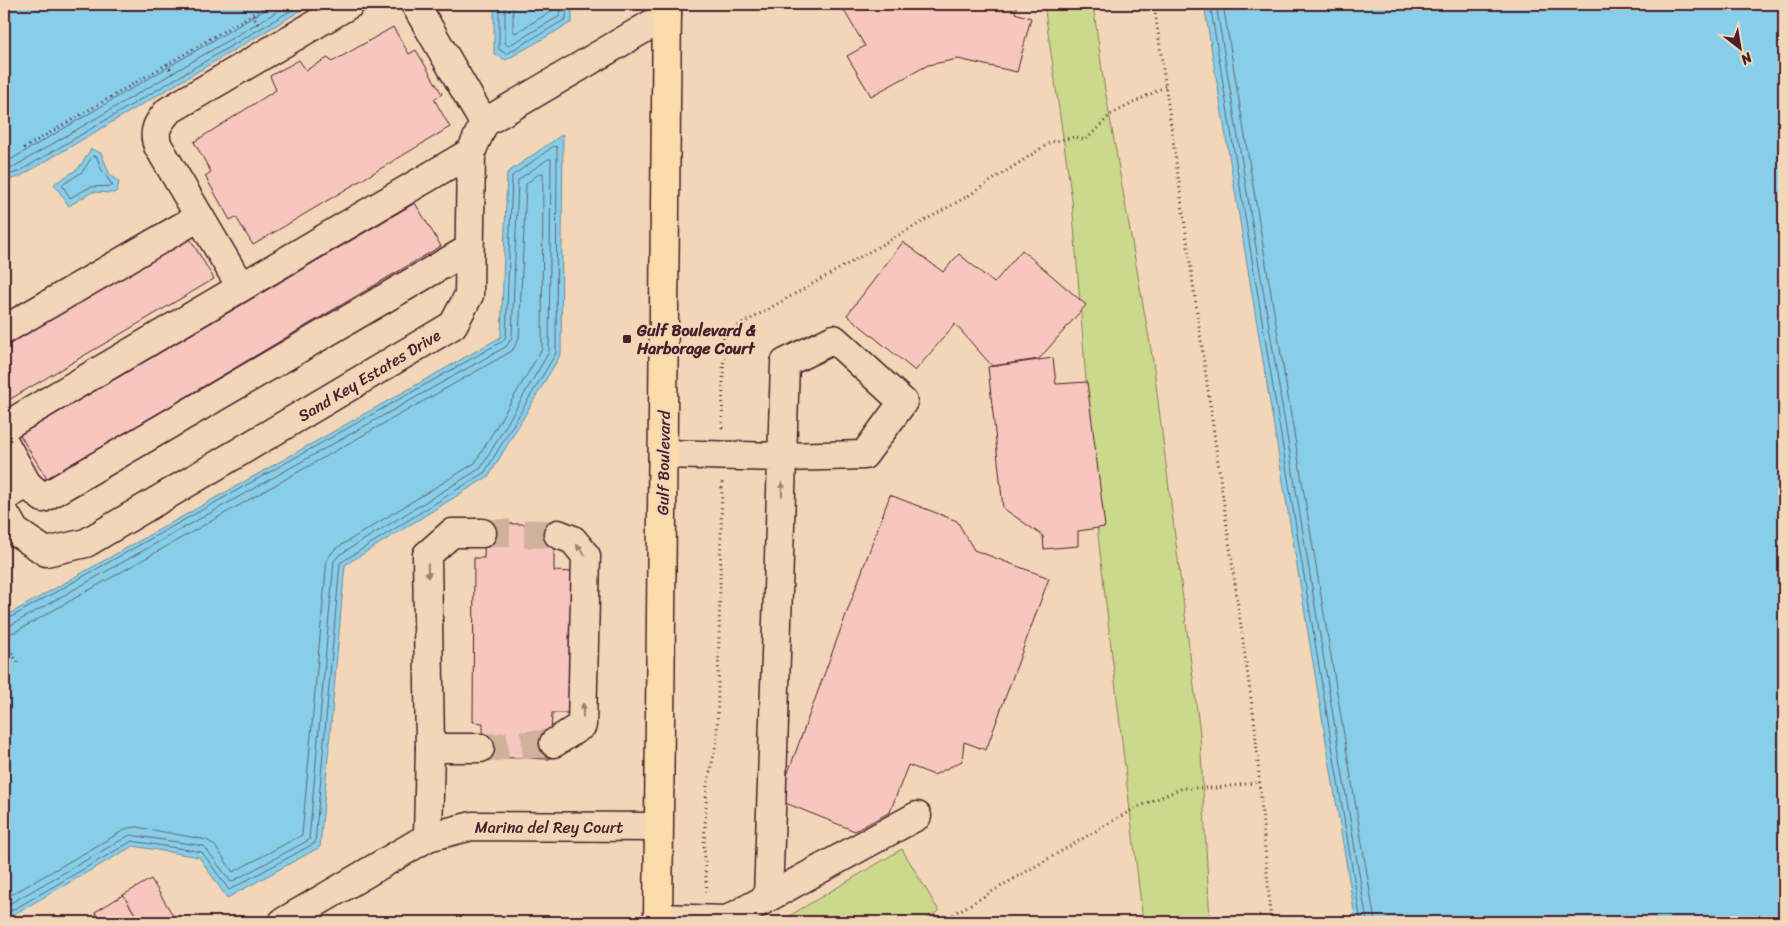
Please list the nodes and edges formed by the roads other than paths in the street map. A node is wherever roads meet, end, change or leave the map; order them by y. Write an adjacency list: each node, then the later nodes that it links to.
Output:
1 (350, 4): 6 (street)
2 (415, 4): 4 (street)
3 (667, 9): 4 (street); 12 (main road, Gulf Boulevard)
4 (484, 123): 5 (street, Sand Key Estates Drive)
5 (471, 152): 7 (street, Sand Key Estates Drive); 8 (street)
6 (200, 217): 8 (street); 9 (street)
7 (469, 248): 14 (street); 16 (street, Sand Key Estates Drive)
8 (241, 288): 10 (street)
9 (4, 330)
10 (4, 427)
11 (4, 442): 14 (street)
12 (664, 454): 13 (street); 23 (main road, Gulf Boulevard)
13 (783, 457): 13 (street); 25 (street, one-way to 13)
14 (27, 484): 15 (street)
15 (4, 497)
16 (4, 512)
17 (482, 533): 20 (street, one-way to 20)
18 (558, 534): 19 (street, one-way to 18)
19 (554, 743)
20 (430, 748): 21 (street); 24 (street)
21 (480, 748)
22 (916, 816): 25 (street)
23 (658, 827): 24 (street, Marina del Rey Court); 26 (main road, Gulf Boulevard)
24 (428, 837): 27 (street, Marina del Rey Court)
25 (768, 897): 26 (street)
26 (658, 920)
27 (283, 922)

